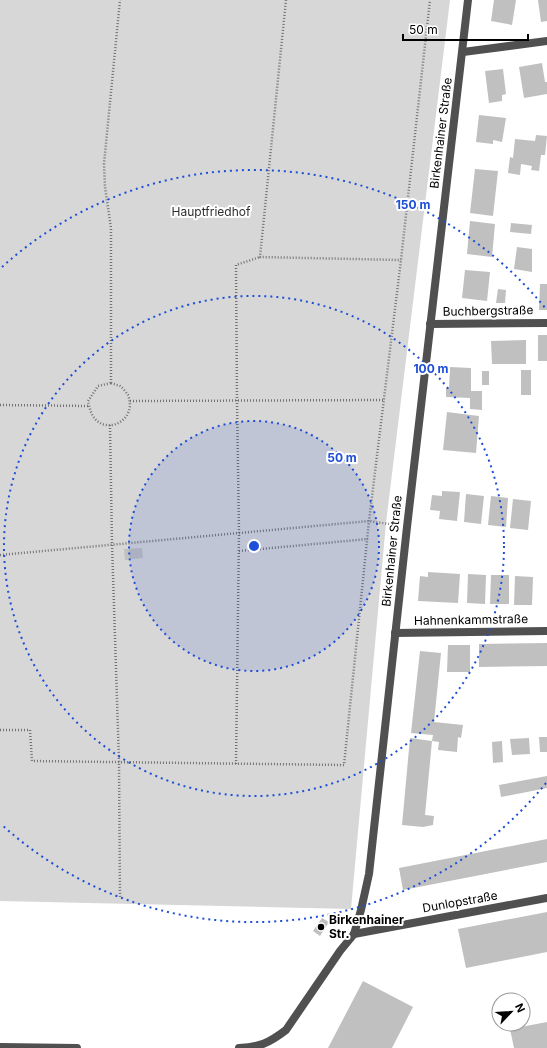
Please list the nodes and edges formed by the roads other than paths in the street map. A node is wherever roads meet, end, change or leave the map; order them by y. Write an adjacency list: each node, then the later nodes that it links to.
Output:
1 (468, 0): 3 (street, Birkenhainer Straße)
2 (547, 41): 3 (street)
3 (463, 52): 5 (street, Birkenhainer Straße)
4 (547, 323): 5 (street, Buchbergstraße)
5 (430, 324): 7 (street, Birkenhainer Straße)
6 (547, 631): 7 (street, Hahnenkammstraße)
7 (395, 633): 9 (street, Birkenhainer Straße)
8 (547, 898): 9 (street, Dunlopstraße)
9 (354, 934): 12 (street, Birkenhainer Straße)
10 (0, 1047): 11 (street)
11 (77, 1048)
12 (239, 1048)

